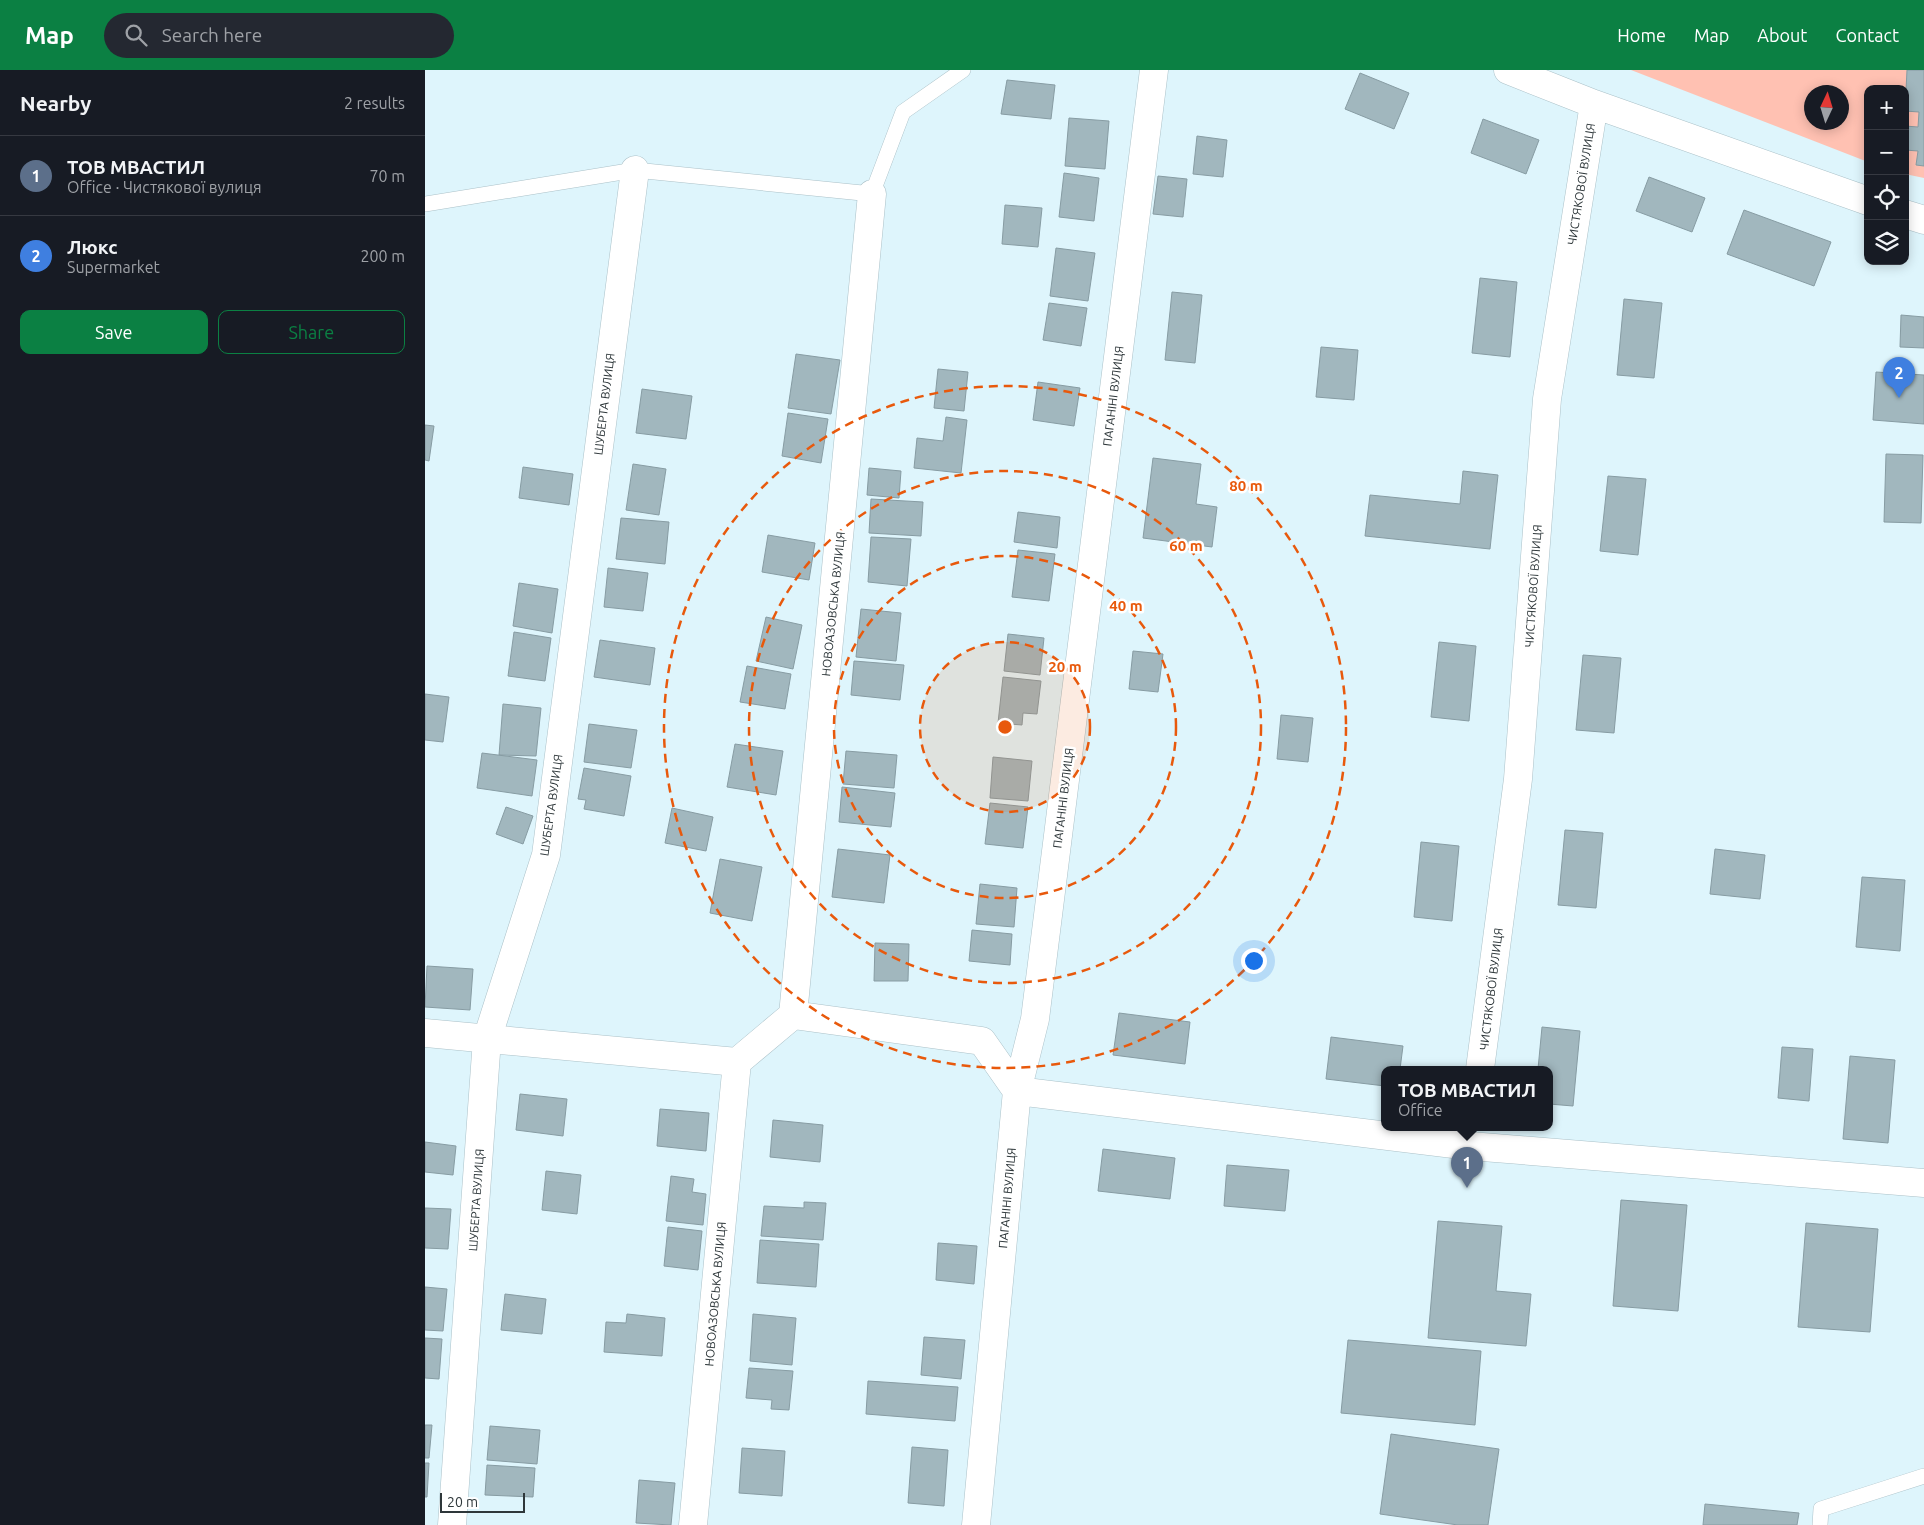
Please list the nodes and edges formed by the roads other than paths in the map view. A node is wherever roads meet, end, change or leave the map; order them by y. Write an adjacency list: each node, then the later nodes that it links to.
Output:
1 (963, 70): 6 (lane)
2 (1154, 70): 16 (street, ПАГАНІНІ ВУЛИЦЯ)
3 (1508, 70): 4 (street)
4 (1594, 104): 7 (street); 15 (street, ЧИСТЯКОВОЇ ВУЛИЦЯ)
5 (635, 170): 6 (lane); 8 (lane); 13 (street, ШУБЕРТА ВУЛИЦЯ)
6 (872, 194): 11 (street, НОВОАЗОВСЬКА ВУЛИЦЯ)
7 (1864, 199)
8 (425, 204)
9 (1909, 215): 10 (street)
10 (1924, 220)
11 (793, 1015): 14 (street); 16 (street)
12 (425, 1033): 13 (street)
13 (487, 1040): 14 (street); 22 (street, ШУБЕРТА ВУЛИЦЯ)
14 (737, 1062): 23 (street, НОВОАЗОВСЬКА ВУЛИЦЯ)
15 (1480, 1066)
16 (1017, 1091): 17 (street); 24 (street, ПАГАНІНІ ВУЛИЦЯ)
17 (1381, 1127)
18 (1421, 1131): 19 (street)
19 (1471, 1136): 20 (street)
20 (1924, 1183)
21 (1924, 1476): 25 (lane)
22 (452, 1525)
23 (693, 1525)
24 (976, 1525)
25 (1820, 1525)

